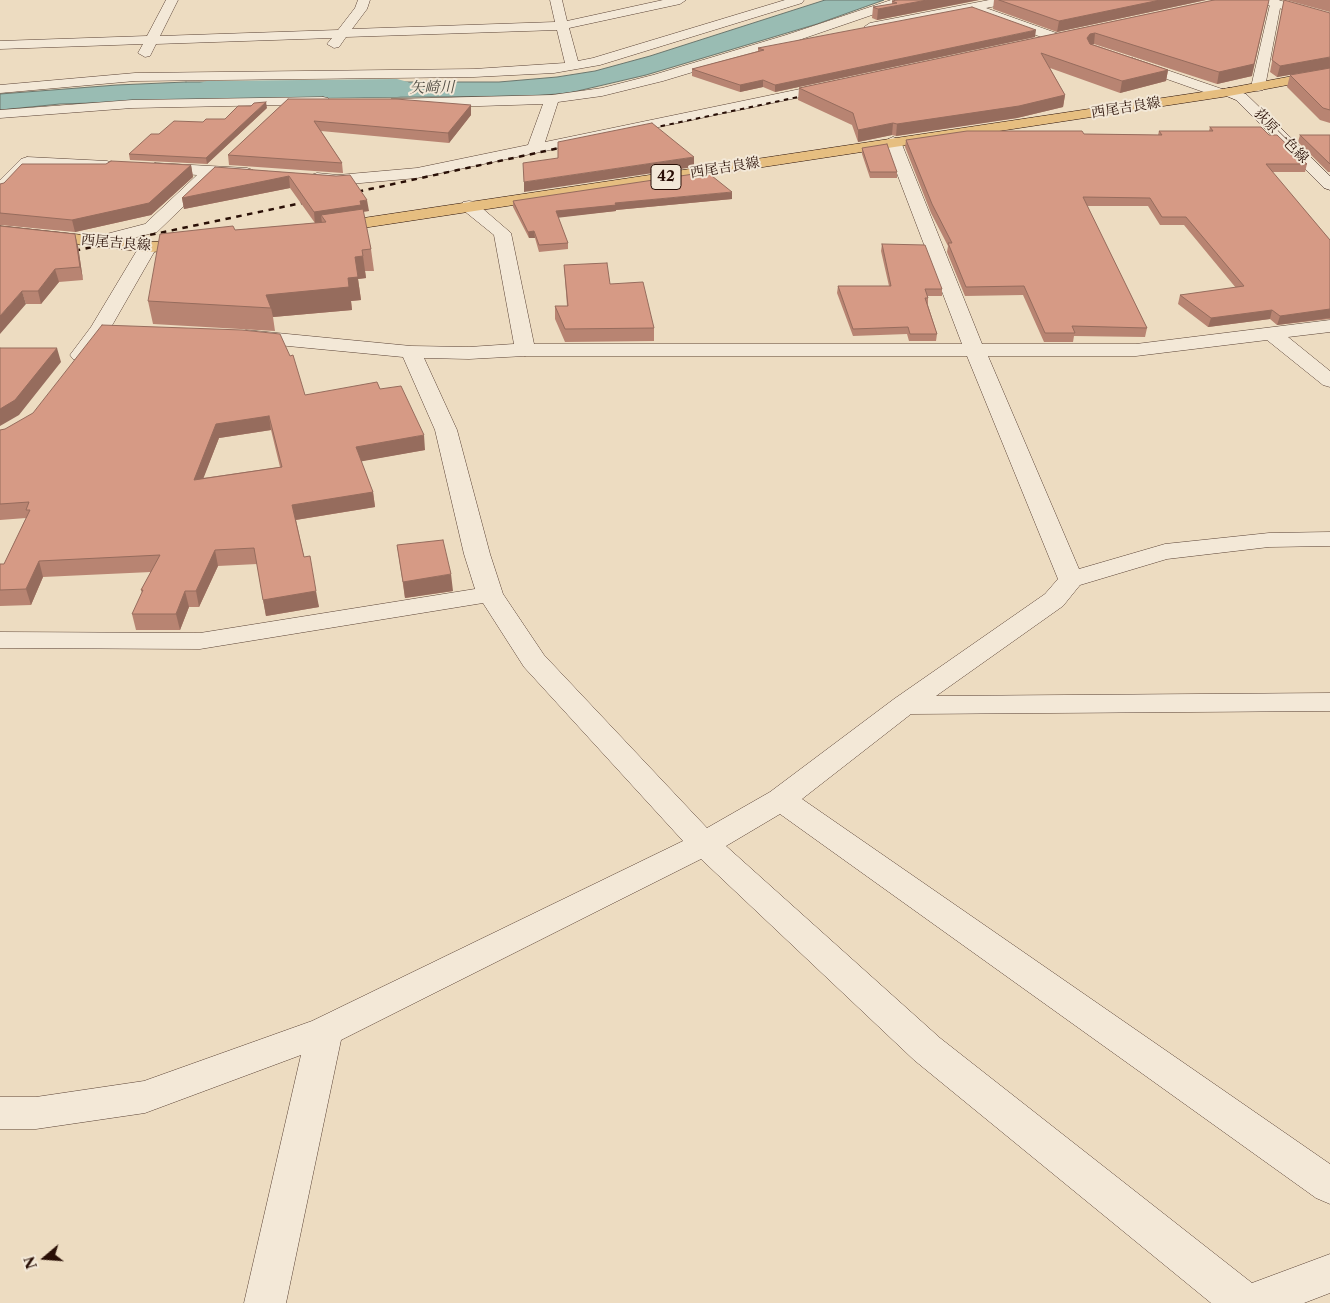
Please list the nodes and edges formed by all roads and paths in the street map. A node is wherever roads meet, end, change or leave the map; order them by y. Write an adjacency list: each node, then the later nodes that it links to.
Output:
1 (172, 0): 17 (street)
2 (364, 0): 15 (street)
3 (556, 0): 14 (street)
4 (680, 0): 14 (street)
5 (798, 0): 12 (street)
6 (903, 0): 16 (street)
7 (952, 0): 11 (street)
8 (1008, 0): 11 (street)
9 (1270, 2): 13 (street); 26 (street)
10 (751, 3): 12 (street)
11 (972, 6): 16 (street); 18 (street)
12 (766, 10): 21 (street)
13 (1330, 18)
14 (561, 26): 15 (street); 21 (street)
15 (343, 33): 17 (street); 23 (street)
16 (790, 38): 30 (street)
17 (151, 40): 19 (street); 24 (street)
18 (1028, 44)
19 (0, 46)
20 (1119, 58): 28 (street, 荻原一色線)
21 (572, 66): 23 (street)
22 (1330, 73): 26 (main road, 西尾吉良線 / 42)
23 (309, 76): 24 (street); 29 (street)
24 (135, 77): 27 (street)
25 (844, 84): 36 (street)
26 (1258, 87): 28 (main road, 西尾吉良線 / 42)
27 (0, 89)
28 (1224, 93): 35 (main road, 西尾吉良線 / 42); 43 (street, 荻原一色線)
29 (289, 99): 31 (street); 33 (street); 34 (street)
30 (552, 99): 32 (street); 36 (street)
31 (334, 102)
32 (381, 102)
33 (0, 114)
34 (266, 120)
35 (893, 142): 45 (main road, 西尾吉良線 / 42); 54 (street)
36 (534, 150): 42 (street)
37 (225, 158): 40 (street)
38 (123, 167): 44 (street)
39 (142, 168): 40 (street)
40 (211, 171): 41 (street); 48 (street)
41 (259, 174)
42 (298, 177)
43 (1329, 183)
44 (0, 190)
45 (469, 206): 46 (main road, 西尾吉良線 / 42); 55 (street)
46 (318, 230)
47 (0, 231): 48 (main road, 西尾吉良線)
48 (97, 242): 50 (main road, 西尾吉良線)
49 (214, 243): 50 (main road, 西尾吉良線)
50 (148, 247): 57 (street)
51 (1330, 326): 53 (street)
52 (226, 335): 56 (street)
53 (1273, 335): 54 (street); 58 (street)
54 (974, 348): 55 (street); 60 (street)
55 (525, 350): 56 (street)
56 (411, 352): 61 (street)
57 (70, 368)
58 (1330, 382)
59 (1330, 539): 60 (street)
60 (1071, 580): 64 (street)
61 (490, 594): 62 (street); 66 (street)
62 (0, 640)
63 (1330, 702): 64 (street)
64 (904, 705): 65 (street)
65 (781, 799): 66 (street); 69 (street)
66 (704, 844): 67 (street); 72 (street)
67 (325, 1031): 68 (street); 71 (street)
68 (0, 1113)
69 (1330, 1186)
70 (1330, 1273): 73 (street)
71 (265, 1303)
72 (1244, 1303)
73 (1252, 1303)

